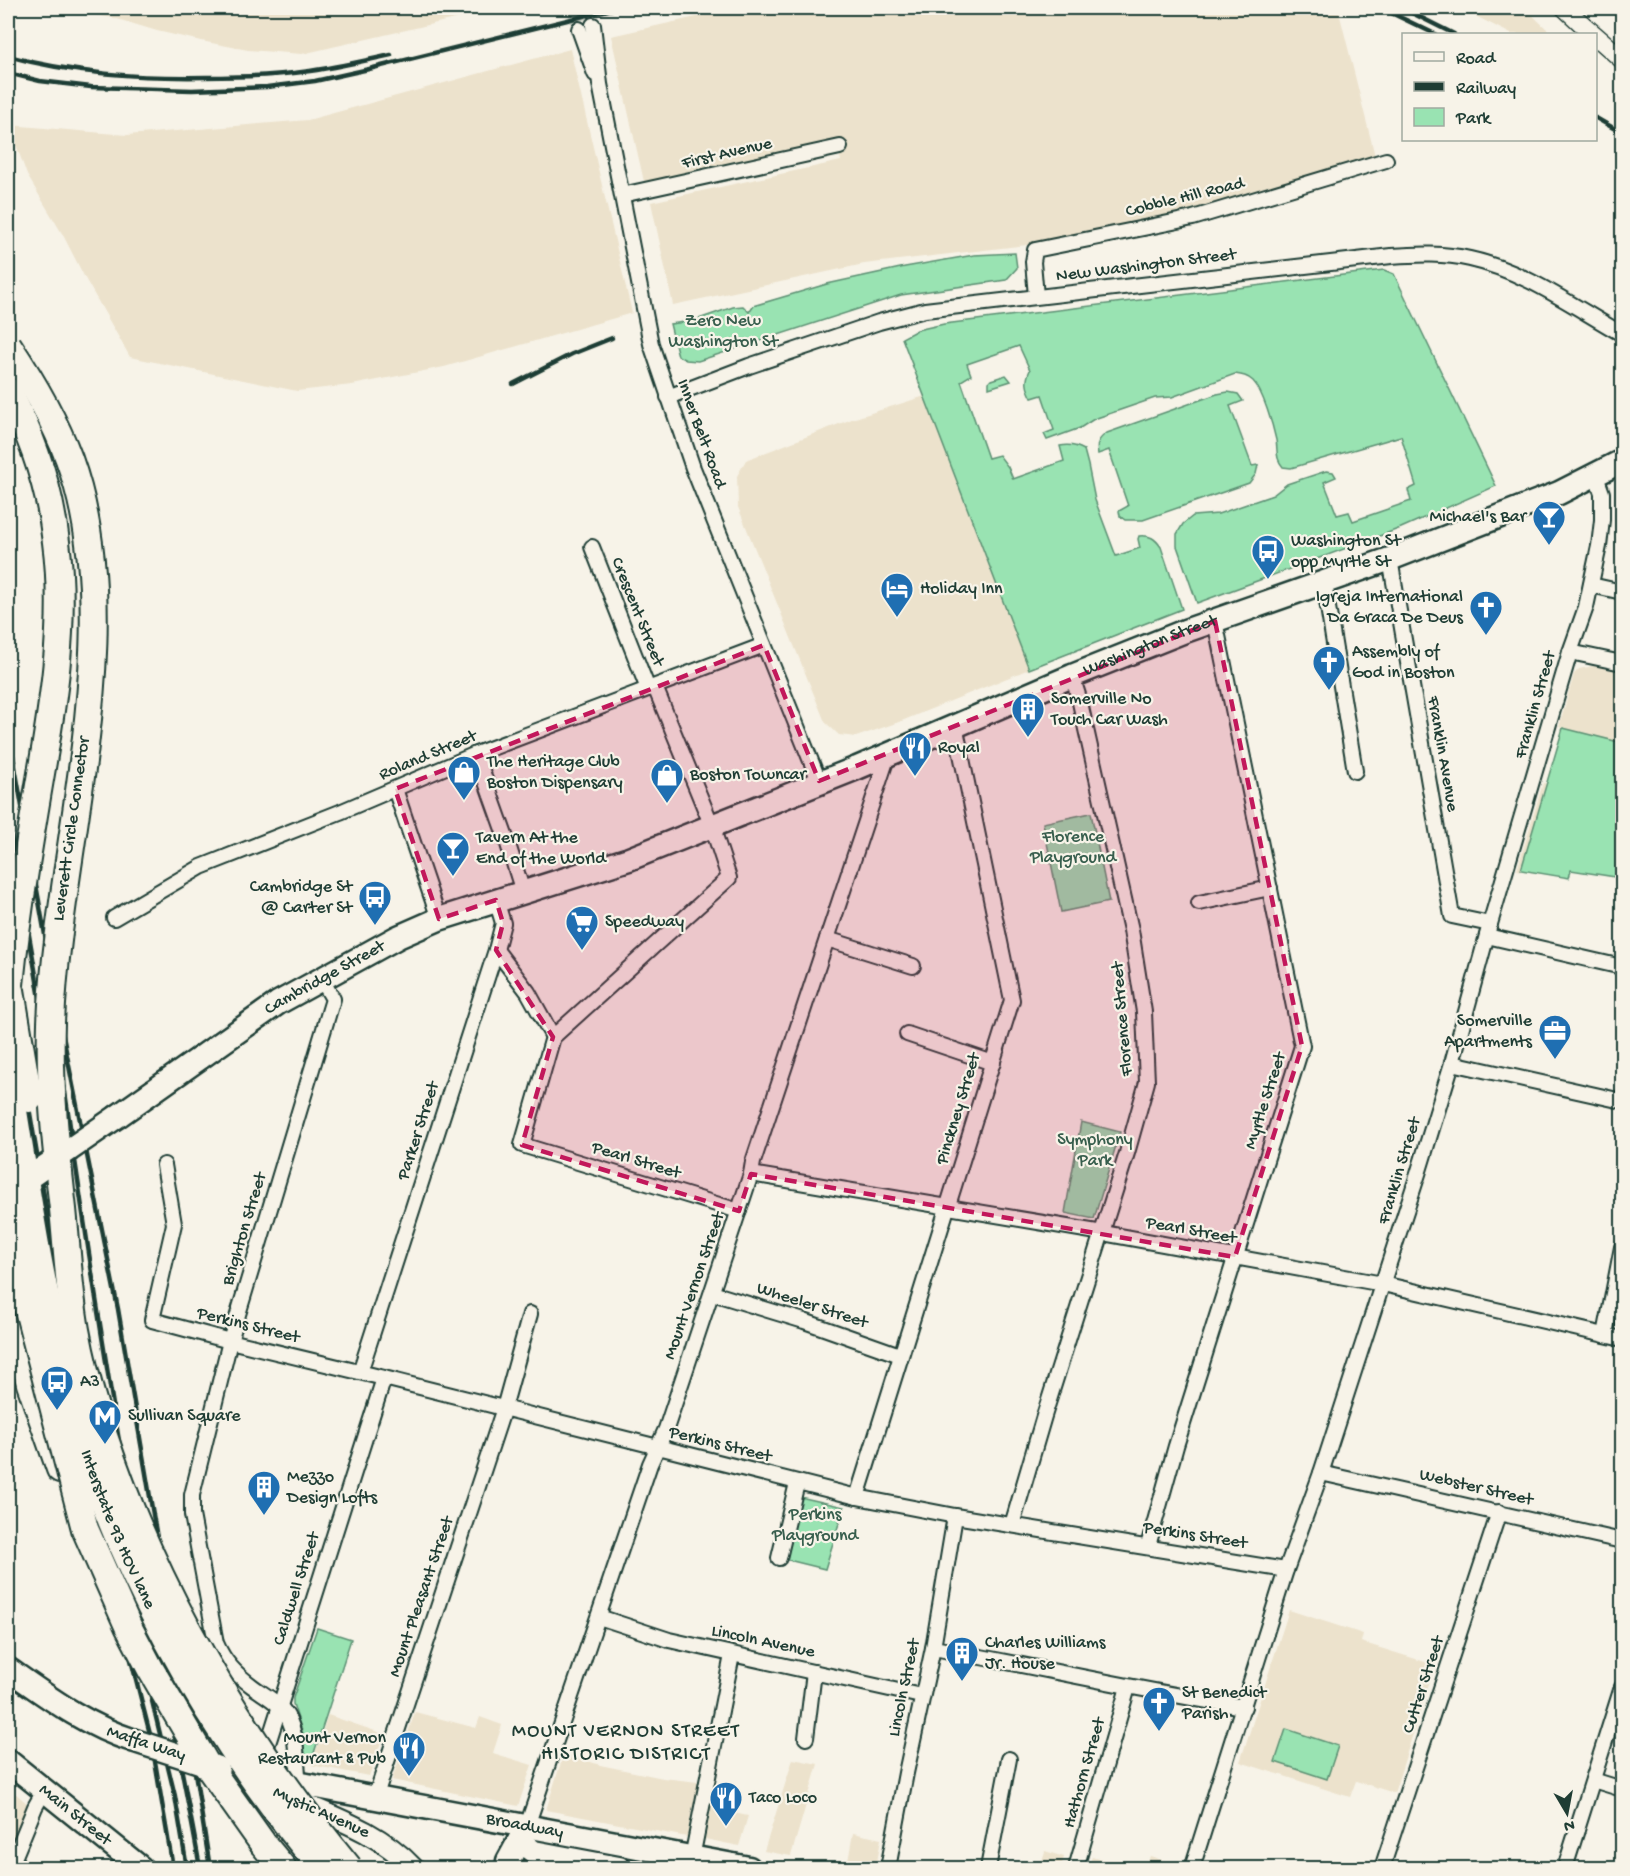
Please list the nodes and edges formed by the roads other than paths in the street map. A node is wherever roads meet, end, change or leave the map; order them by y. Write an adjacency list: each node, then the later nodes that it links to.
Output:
1 (593, 25): 3 (street, Inner Belt Road)
2 (579, 29): 3 (street, Inner Belt Road)
3 (600, 84): 6 (street, Inner Belt Road)
4 (840, 147): 6 (street, First Avenue)
5 (1386, 160): 7 (street, Cobble Hill Road)
6 (622, 195): 11 (street, Inner Belt Road)
7 (1036, 296): 8 (street, New Washington Street); 11 (street, New Washington Street)
8 (1623, 334)
9 (8, 345): 66 (highway, Leverett Circle Connector, bridge)
10 (8, 391): 46 (highway, Leverett Circle Connector, bridge)
11 (668, 397): 20 (street, Inner Belt Road)
12 (1623, 461): 13 (main road, Washington Street)
13 (1596, 476): 15 (main road, Washington Street); 17 (street, Franklin Street)
14 (592, 547): 24 (street, Crescent Street)
15 (1390, 560): 16 (main road, Washington Street); 39 (street, Franklin Avenue)
16 (1324, 584): 19 (main road, Washington Street); 28 (street)
17 (1591, 585): 18 (street); 21 (street, Franklin Street)
18 (1623, 592)
19 (1215, 621): 23 (main road, Washington Street); 33 (street, Myrtle Street)
20 (764, 645): 24 (street, Roland Street); 29 (street, Inner Belt Road)
21 (1570, 652): 22 (street); 39 (street, Franklin Street)
22 (1623, 663)
23 (1072, 676): 25 (main road, Washington Street); 59 (street, Florence Street)
24 (652, 688): 26 (street, Roland Street); 31 (street, Crescent Street)
25 (955, 725): 27 (main road, Washington Street); 49 (street, Pinckney Street)
26 (476, 754): 30 (street, Roland Street); 34 (street)
27 (888, 755): 29 (main road, Washington Street); 40 (street, Mount Vernon Street)
28 (1355, 771)
29 (819, 781): 31 (main road, Washington Street)
30 (395, 789): 37 (street, Roland Street); 38 (street)
31 (712, 826): 32 (main road, Washington Street); 48 (street, Crescent Street)
32 (679, 838): 34 (main road, Cambridge Street)
33 (1270, 888): 36 (street); 61 (street, Myrtle Street)
34 (523, 892): 35 (main road, Cambridge Street)
35 (496, 900): 38 (main road, Cambridge Street); 41 (street, Parker Street)
36 (1199, 903)
37 (114, 918)
38 (439, 919): 45 (main road, Cambridge Street)
39 (1488, 930): 43 (street); 50 (street, Franklin Street)
40 (827, 939): 42 (street); 55 (street, Mount Vernon Street)
41 (496, 950): 48 (street); 71 (street, Parker Street)
42 (913, 966)
43 (1623, 967)
44 (8, 972): 66 (highway, bridge)
45 (321, 978): 56 (main road, Cambridge Street, bridge); 69 (street, Brighton Street)
46 (8, 1007)
47 (907, 1034): 49 (street)
48 (553, 1037): 58 (street, Pearl Street)
49 (993, 1063): 57 (street, Pinckney Street)
50 (1452, 1063): 52 (street); 62 (street, Franklin Street)
51 (8, 1074): 111 (highway, Interstate 93 HOV lane, bridge)
52 (1623, 1101)
53 (8, 1156): 81 (highway, bridge)
54 (164, 1165): 69 (street, Perkins Street)
55 (751, 1174): 57 (street, Pearl Street); 58 (street, Mount Vernon Street)
56 (8, 1193)
57 (948, 1207): 59 (street, Pearl Street); 70 (street, Pinckney Street)
58 (739, 1211): 63 (street, Mount Vernon Street)
59 (1103, 1233): 61 (street, Pearl Street); 80 (street, Florence Street)
60 (1623, 1246): 67 (street)
61 (1235, 1257): 62 (street, Pearl Street); 83 (street, Myrtle Street)
62 (1383, 1284): 67 (street, Pearl Street); 75 (street, Franklin Street)
63 (712, 1293): 70 (street, Wheeler Street); 74 (street, Mount Vernon Street)
64 (8, 1294): 81 (highway, bridge)
65 (530, 1314): 73 (street, Mount Pleasant Street)
66 (76, 1330): 112 (highway, bridge)
67 (1605, 1335): 68 (street, Pearl Street)
68 (1623, 1339)
69 (230, 1341): 71 (street, Perkins Street); 94 (street, Brighton Street)
70 (900, 1354): 77 (street, Pinckney Street)
71 (360, 1372): 72 (street, Perkins Street)
72 (384, 1378): 73 (street, Perkins Street); 94 (street, Caldwell Street)
73 (504, 1408): 74 (street, Perkins Street); 105 (street, Mount Pleasant Street)
74 (657, 1447): 76 (street, Perkins Street); 86 (street, Mount Vernon Street)
75 (1321, 1473): 78 (street, Webster Street); 85 (street, Franklin Street)
76 (797, 1483): 77 (street, Perkins Street); 84 (street)
77 (857, 1497): 79 (street, Perkins Street)
78 (1499, 1512): 82 (street, Webster Street); 121 (street, Cutter Street)
79 (955, 1516): 80 (street, Perkins Street); 87 (street, Lincoln Street)
80 (1012, 1525): 83 (street, Perkins Street)
81 (85, 1529): 110 (highway, bridge)
82 (1623, 1541)
83 (1148, 1546): 85 (street, Perkins Street)
84 (779, 1558)
85 (1286, 1570): 95 (street, Franklin Street)
86 (599, 1617): 88 (street, Lincoln Avenue); 106 (street, Mount Vernon Street)
87 (933, 1648): 92 (street); 93 (street, Lincoln Street)
88 (732, 1655): 90 (street, Lincoln Avenue); 107 (street)
89 (8, 1670): 99 (main road, Maffa Way, bridge)
90 (814, 1672): 93 (street, Lincoln Avenue); 96 (street)
91 (1623, 1686): 101 (street)
92 (1128, 1687): 95 (street); 119 (street, Hathorn Street)
93 (921, 1696): 117 (street, Lincoln Street)
94 (279, 1705): 100 (street, Caldwell Street); 102 (street, Brighton Street)
95 (1244, 1707): 120 (street, Franklin Street)
96 (806, 1738)
97 (1009, 1759): 118 (street)
98 (8, 1761): 104 (main road, Main Street)
99 (222, 1769): 100 (main road, Maffa Way); 113 (main road, Mystic Avenue)
100 (253, 1775): 102 (main road, Maffa Way)
101 (1593, 1780): 103 (street); 122 (street)
102 (299, 1784): 105 (main road, Broadway)
103 (1623, 1789)
104 (44, 1791): 108 (main road, Main Street); 109 (street)
105 (375, 1798): 106 (main road, Broadway)
106 (528, 1843): 107 (main road, Broadway); 114 (main road); 115 (main road, Broadway)
107 (692, 1863): 116 (main road, Broadway)
108 (137, 1867)
109 (10, 1869)
110 (283, 1869)
111 (322, 1869)
112 (349, 1869)
113 (413, 1869)
114 (507, 1869)
115 (619, 1869)
116 (749, 1869)
117 (888, 1869)
118 (988, 1869)
119 (1076, 1869)
120 (1192, 1869)
121 (1382, 1869)
122 (1565, 1869)

